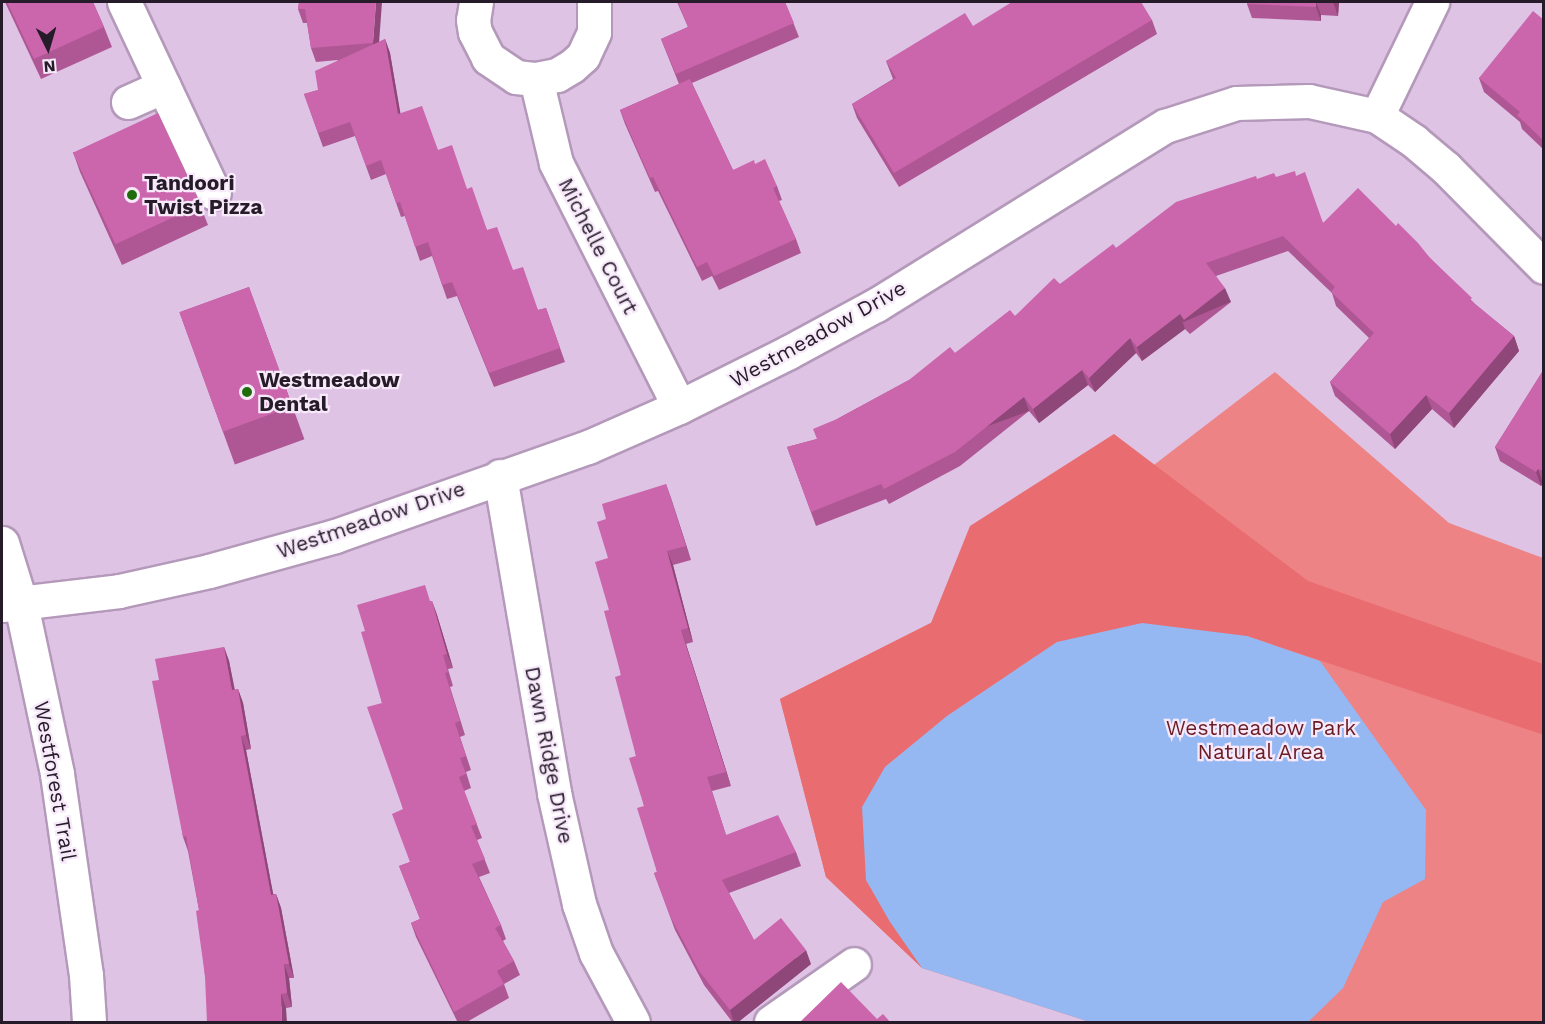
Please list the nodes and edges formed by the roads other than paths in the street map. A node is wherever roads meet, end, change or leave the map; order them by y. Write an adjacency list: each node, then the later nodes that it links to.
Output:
1 (124, 2): 6 (street)
2 (476, 2): 5 (street)
3 (594, 2): 5 (street)
4 (1432, 2): 8 (street)
5 (536, 79): 11 (street, Michelle Court)
6 (164, 86): 7 (street); 9 (street)
7 (128, 102)
8 (1377, 116): 10 (street, Westmeadow Drive); 11 (street, Westmeadow Drive)
9 (214, 193)
10 (1544, 267)
11 (679, 407): 12 (street, Westmeadow Drive)
12 (500, 476): 14 (street, Westmeadow Drive); 17 (street, Dawn Ridge Drive)
13 (2, 543): 14 (street, Westforest Trail)
14 (11, 605): 16 (street, Westforest Trail)
15 (854, 964): 18 (street)
16 (89, 1023)
17 (633, 1023)
18 (771, 1023)

